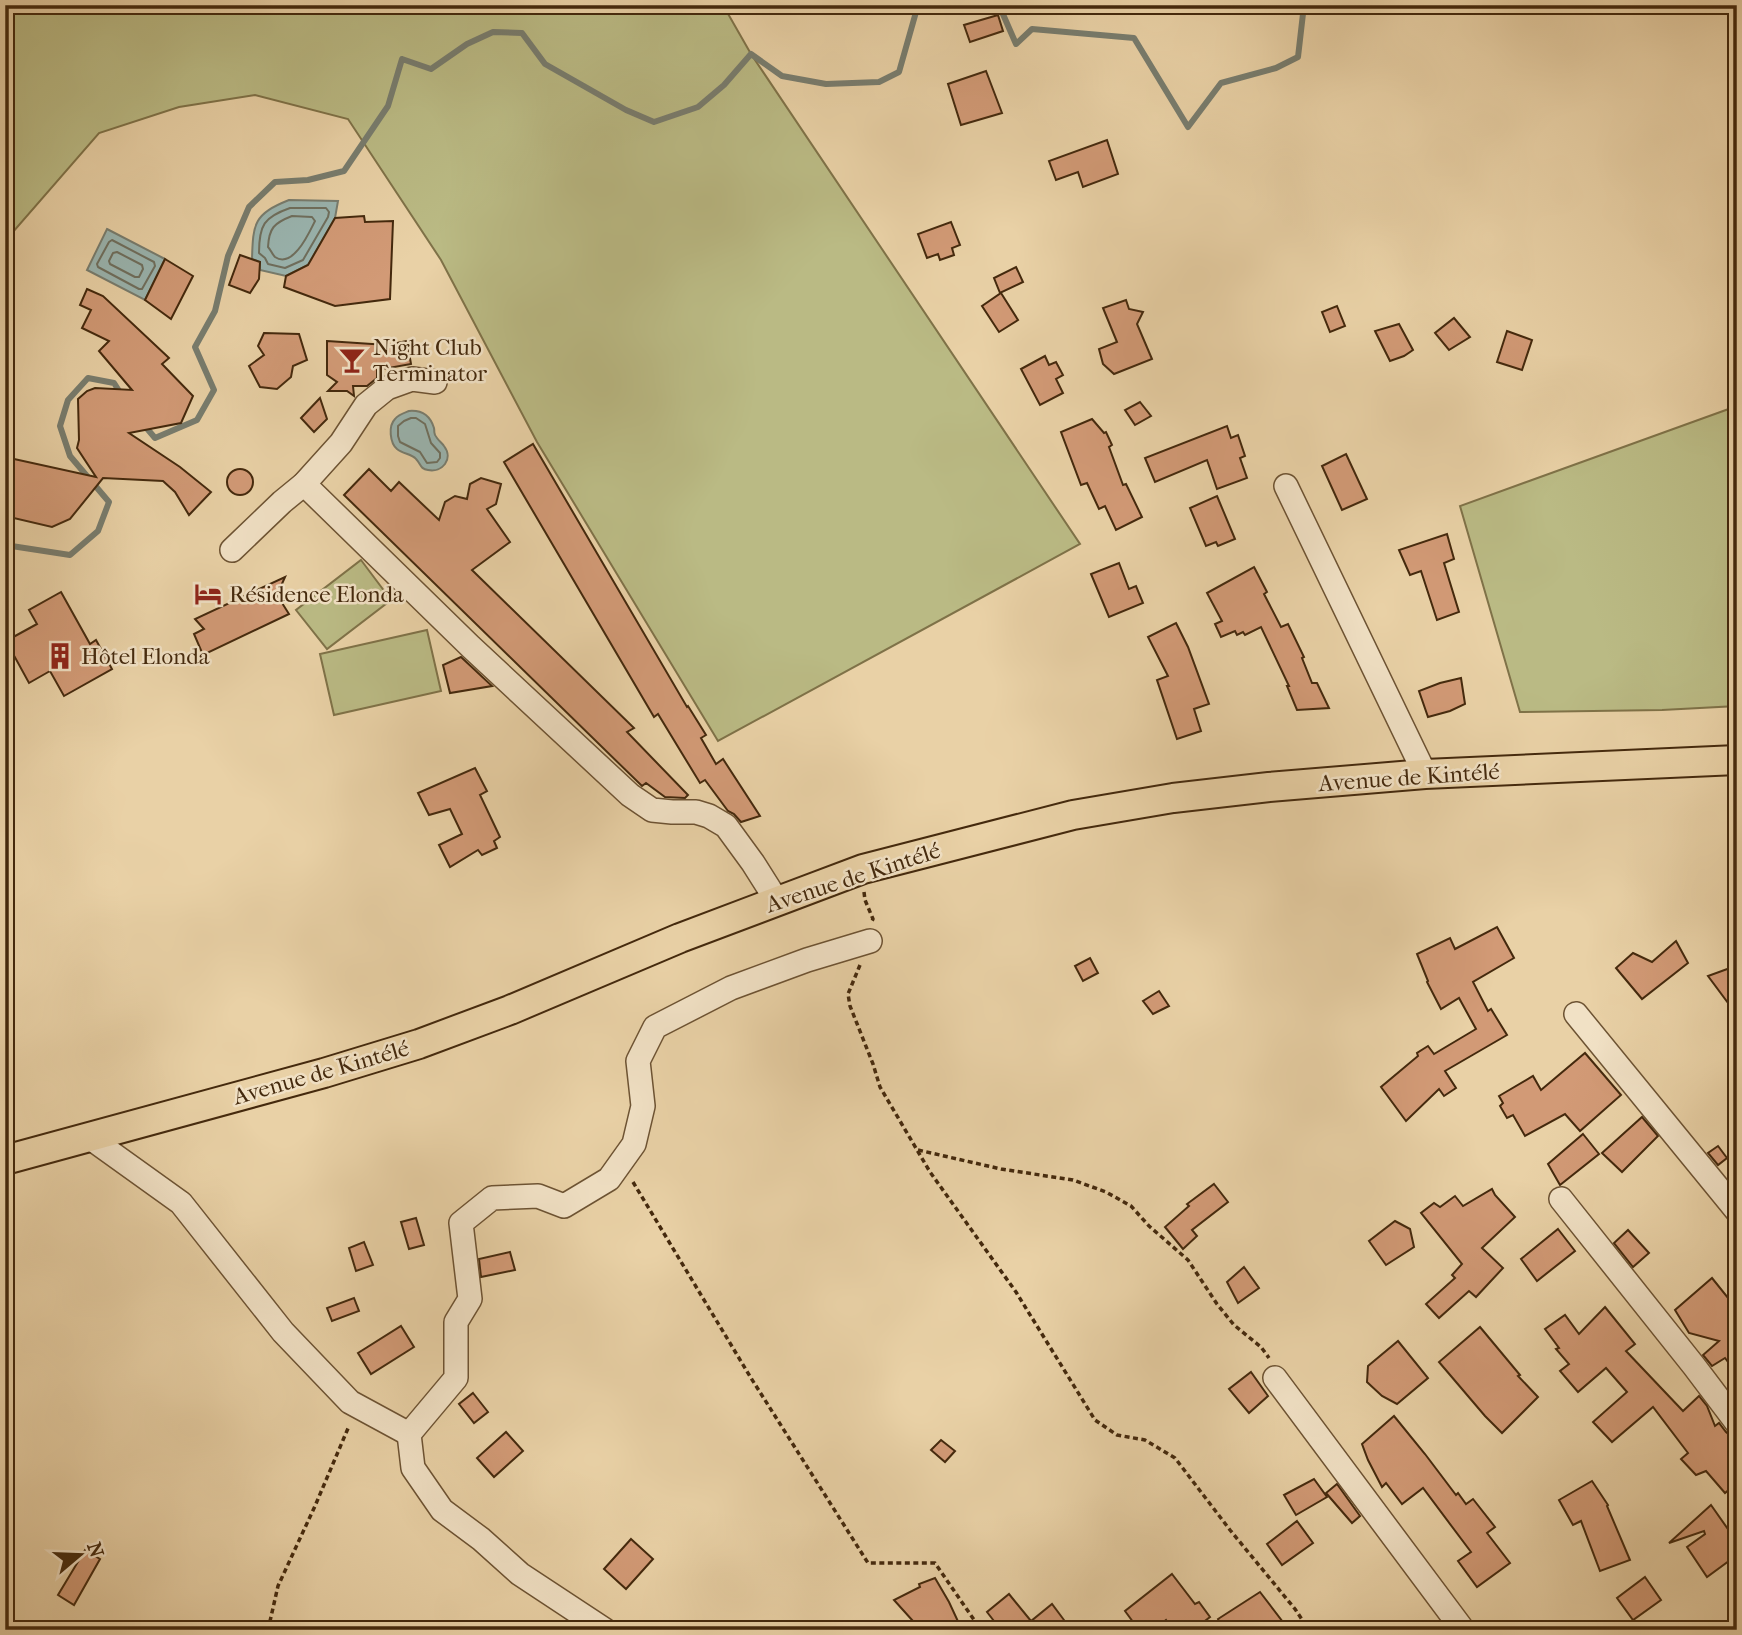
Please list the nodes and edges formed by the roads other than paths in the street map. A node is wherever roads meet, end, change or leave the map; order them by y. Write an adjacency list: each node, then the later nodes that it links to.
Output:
1 (435, 382): 2 (street)
2 (304, 484): 4 (street); 7 (street)
3 (1286, 486): 6 (street)
4 (232, 550)
5 (1737, 760): 6 (main road, Avenue de Kintélé)
6 (1425, 774): 7 (main road, Avenue de Kintélé)
7 (777, 901): 10 (main road, Avenue de Kintélé)
8 (870, 941): 16 (street)
9 (1576, 1014): 13 (street)
10 (89, 1137): 11 (main road, Avenue de Kintélé); 16 (street)
11 (5, 1160)
12 (1561, 1199): 15 (street)
13 (1737, 1211)
14 (1275, 1372): 18 (street)
15 (1737, 1423)
16 (409, 1434): 17 (street)
17 (605, 1630)
18 (1463, 1630)

